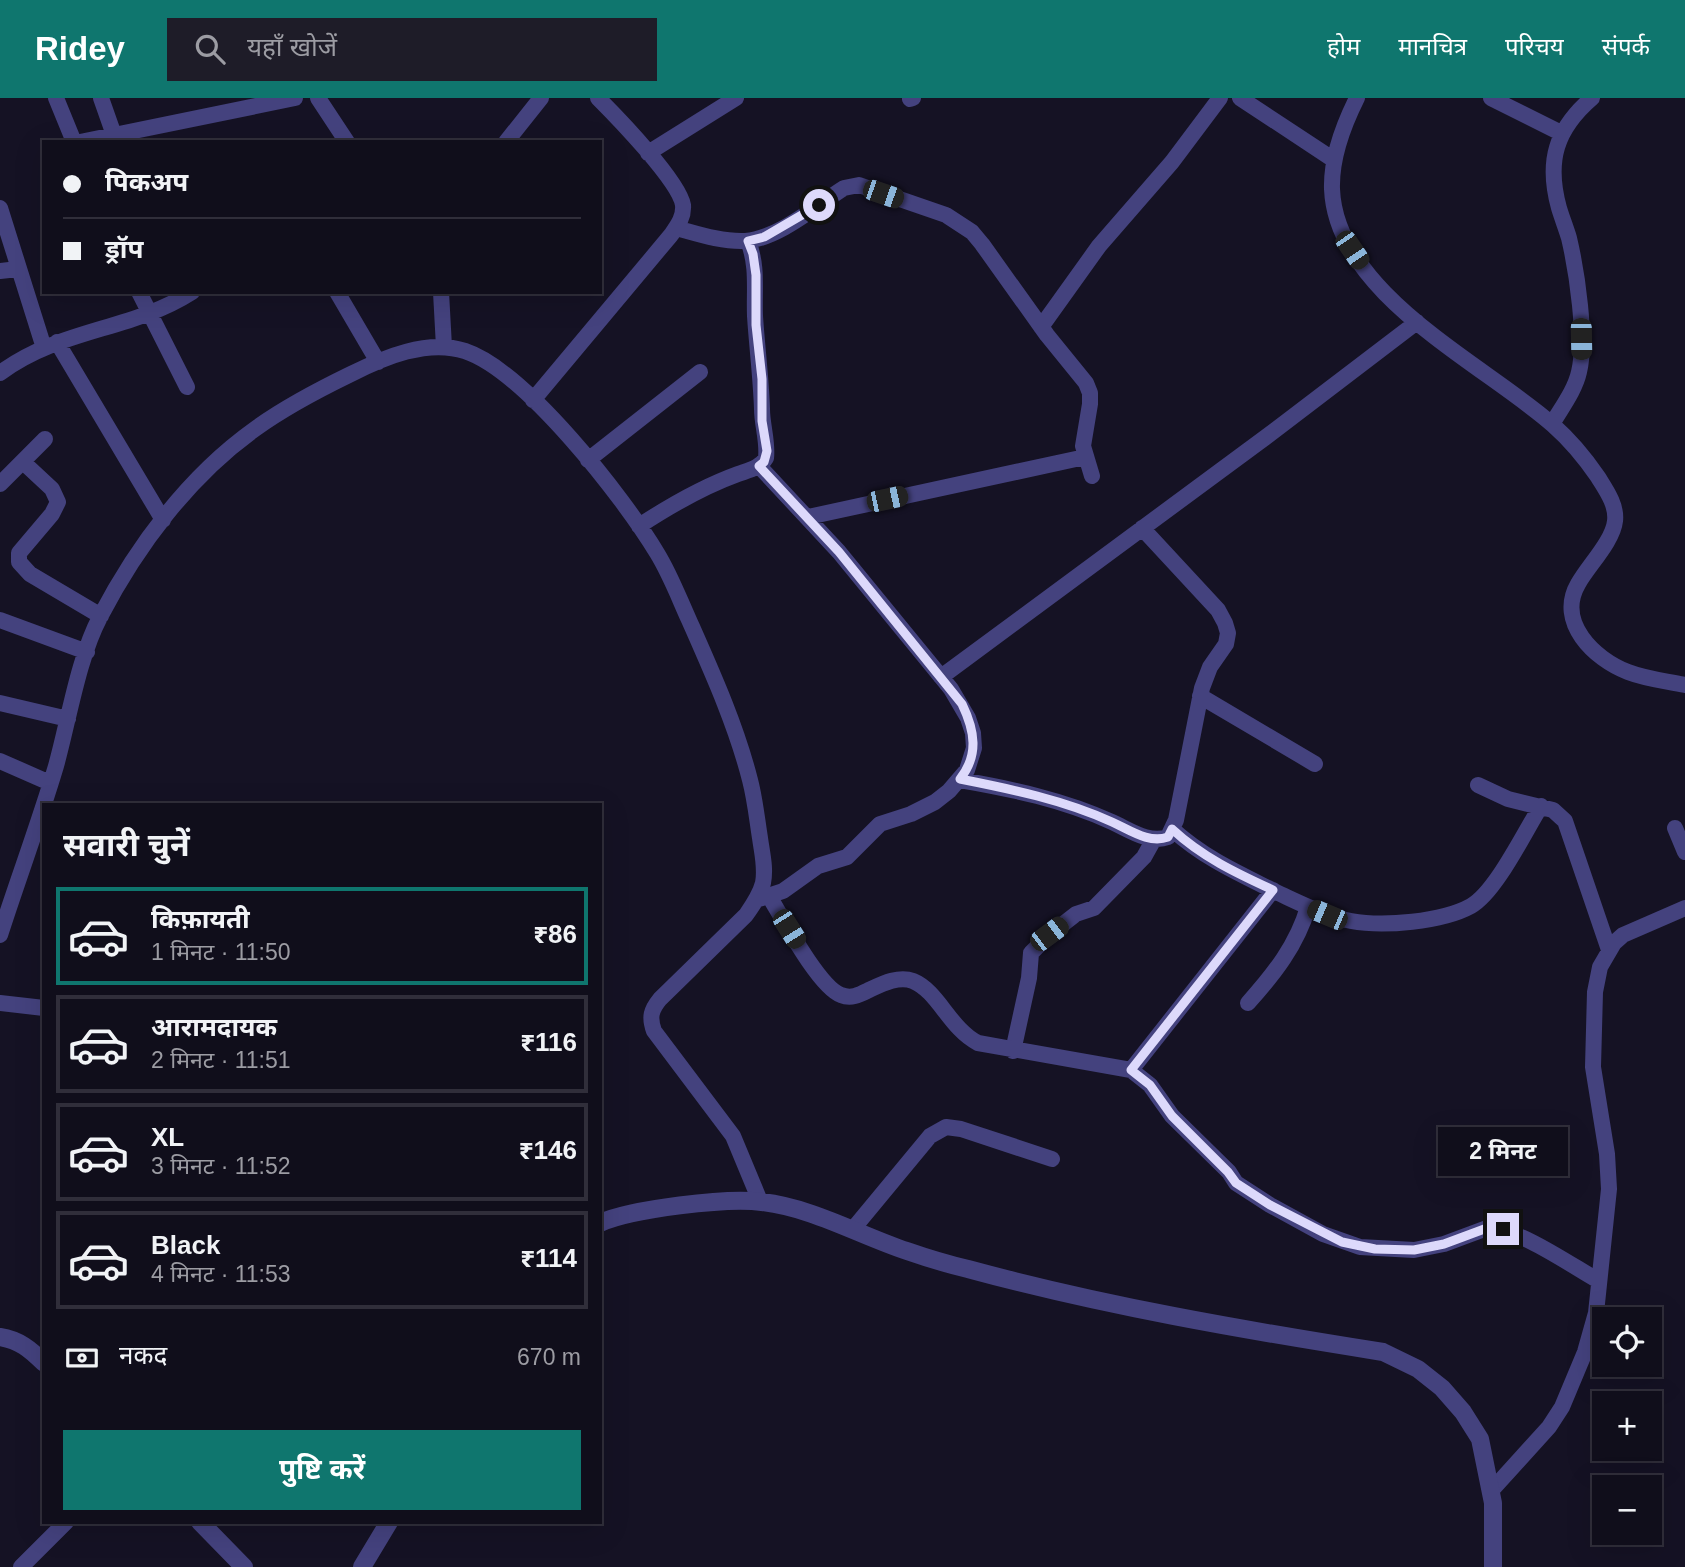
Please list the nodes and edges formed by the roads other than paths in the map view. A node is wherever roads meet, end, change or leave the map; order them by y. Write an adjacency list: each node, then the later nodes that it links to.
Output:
1 (56, 98): 15 (street)
2 (101, 98): 14 (street)
3 (295, 98): 14 (street)
4 (318, 98): 17 (street)
5 (541, 98): 18 (street)
6 (598, 98): 19 (street)
7 (736, 98): 19 (street)
8 (1220, 98): 32 (street)
9 (1240, 98): 20 (street)
10 (1357, 98): 20 (street)
11 (1492, 98): 13 (street)
12 (1592, 98): 13 (street)
13 (1561, 133): 40 (street)
14 (114, 135): 16 (street)
15 (73, 140)
16 (90, 140)
17 (346, 140)
18 (508, 140)
19 (648, 153): 22 (street)
20 (1334, 160): 31 (street)
21 (0, 208): 24 (street)
22 (676, 228): 23 (street); 39 (street)
23 (748, 241): 32 (street); 45 (street)
24 (18, 269): 25 (street); 33 (street)
25 (0, 271)
26 (140, 294): 30 (street)
27 (188, 294): 30 (street)
28 (338, 294): 35 (street)
29 (441, 294): 34 (street)
30 (149, 314): 33 (street); 38 (street)
31 (1417, 322): 40 (street); 51 (street)
32 (1041, 327): 42 (street)
33 (50, 345): 37 (street); 49 (street)
34 (444, 347): 35 (street); 39 (street)
35 (378, 362): 49 (street)
36 (700, 372): 43 (street)
37 (0, 373)
38 (187, 387)
39 (533, 400): 43 (street)
40 (1552, 424): 56 (street)
41 (46, 439): 44 (street)
42 (1085, 457): 46 (street); 48 (street)
43 (588, 460): 50 (street)
44 (23, 462): 47 (street); 52 (street)
45 (759, 466): 48 (street); 50 (street)
46 (1092, 476)
47 (0, 484)
48 (808, 517): 55 (street)
49 (163, 520): 52 (street)
50 (639, 526): 73 (street)
51 (1142, 527): 55 (street); 57 (street)
52 (101, 616): 54 (street)
53 (0, 620): 54 (street)
54 (86, 652): 59 (street)
55 (941, 677): 62 (street)
56 (1685, 685)
57 (1200, 696): 61 (street); 69 (street)
58 (0, 703): 59 (street)
59 (68, 719): 63 (street)
60 (0, 761): 63 (street)
61 (1315, 764)
62 (960, 779): 70 (street); 73 (street)
63 (50, 783): 65 (street)
64 (1478, 785): 66 (street)
65 (43, 803)
66 (1541, 806): 74 (street); 77 (street)
67 (42, 807): 76 (street)
68 (1675, 828): 71 (street)
69 (1172, 829): 70 (street); 72 (street)
70 (1154, 839): 81 (street)
71 (1685, 852)
72 (1273, 890): 74 (street); 82 (street)
73 (763, 898): 81 (street); 84 (street)
74 (1308, 906): 79 (street)
75 (1685, 908): 77 (street)
76 (0, 935)
77 (1609, 950): 87 (street)
78 (0, 1003): 80 (street)
79 (1248, 1003)
80 (42, 1008)
81 (1013, 1051): 82 (street)
82 (1131, 1070): 87 (street)
83 (1052, 1160): 86 (street)
84 (760, 1201): 85 (street); 86 (street)
85 (602, 1222)
86 (853, 1229): 90 (street)
87 (1599, 1281): 90 (street)
88 (0, 1337): 89 (street)
89 (42, 1361)
90 (1491, 1491): 97 (street)
91 (64, 1524): 95 (street)
92 (202, 1524): 94 (street)
93 (388, 1524): 96 (street)
94 (234, 1564)
95 (21, 1567)
96 (362, 1567)
97 (1493, 1567)

